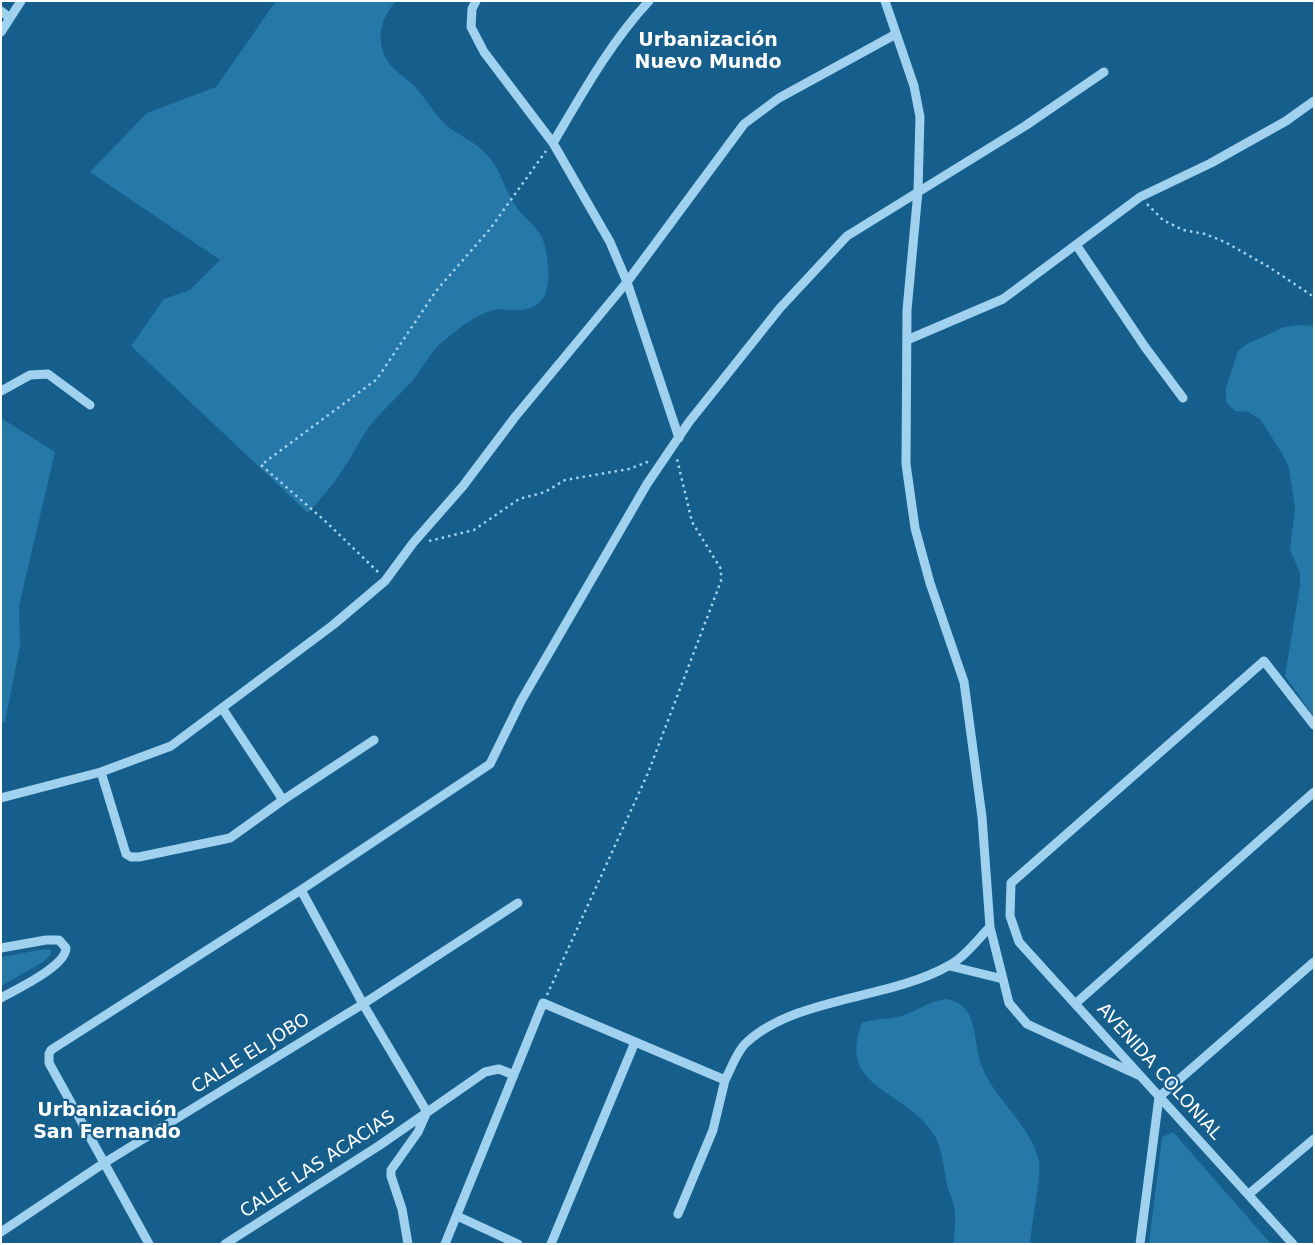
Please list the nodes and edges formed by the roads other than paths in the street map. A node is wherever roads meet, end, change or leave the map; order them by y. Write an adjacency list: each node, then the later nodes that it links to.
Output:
1 (21, 1): 6 (street)
2 (476, 1): 11 (street)
3 (649, 1): 11 (street)
4 (885, 1): 8 (street)
5 (1, 11): 6 (street)
6 (10, 18): 7 (street)
7 (1, 32)
8 (896, 34): 12 (street); 14 (street)
9 (1104, 72): 12 (street)
10 (1314, 101): 13 (street)
11 (553, 143): 14 (street)
12 (918, 191): 15 (street); 19 (street)
13 (1077, 246): 15 (street); 17 (street)
14 (627, 282): 19 (street); 20 (street)
15 (907, 340): 29 (street)
16 (1, 391): 18 (street)
17 (1184, 398)
18 (90, 405)
19 (677, 441): 27 (street)
20 (222, 708): 23 (street); 26 (street)
21 (1314, 725): 36 (street, AVENIDA COLONIAL)
22 (374, 740): 26 (street)
23 (101, 772): 25 (street); 26 (street)
24 (1314, 792): 36 (street)
25 (1, 798)
26 (283, 800)
27 (301, 890): 35 (street); 44 (street)
28 (518, 903): 35 (street, CALLE EL JOBO)
29 (990, 927): 32 (street); 33 (street)
30 (1, 948): 34 (street)
31 (1314, 962): 41 (street)
32 (950, 966): 33 (street); 40 (street)
33 (1003, 978): 38 (street)
34 (1, 998)
35 (363, 1004): 42 (street); 44 (street, CALLE EL JOBO)
36 (1075, 1004): 38 (street, AVENIDA COLONIAL)
37 (635, 1042): 39 (street); 40 (street); 54 (street)
38 (1138, 1074): 41 (street, AVENIDA COLONIAL)
39 (514, 1075): 42 (street, CALLE LAS ACACIAS); 47 (street)
40 (725, 1080): 46 (street)
41 (1159, 1097): 45 (street, AVENIDA COLONIAL); 55 (street)
42 (427, 1112): 50 (street, CALLE LAS ACACIAS); 51 (street)
43 (1314, 1139): 45 (street)
44 (104, 1163): 48 (street, CALLE EL JOBO); 49 (street)
45 (1249, 1194): 56 (street, AVENIDA COLONIAL)
46 (678, 1214)
47 (457, 1216): 52 (street); 53 (street)
48 (1, 1232)
49 (149, 1244)
50 (225, 1244)
51 (408, 1244)
52 (445, 1244)
53 (518, 1244)
54 (551, 1244)
55 (1140, 1244)
56 (1293, 1244)

